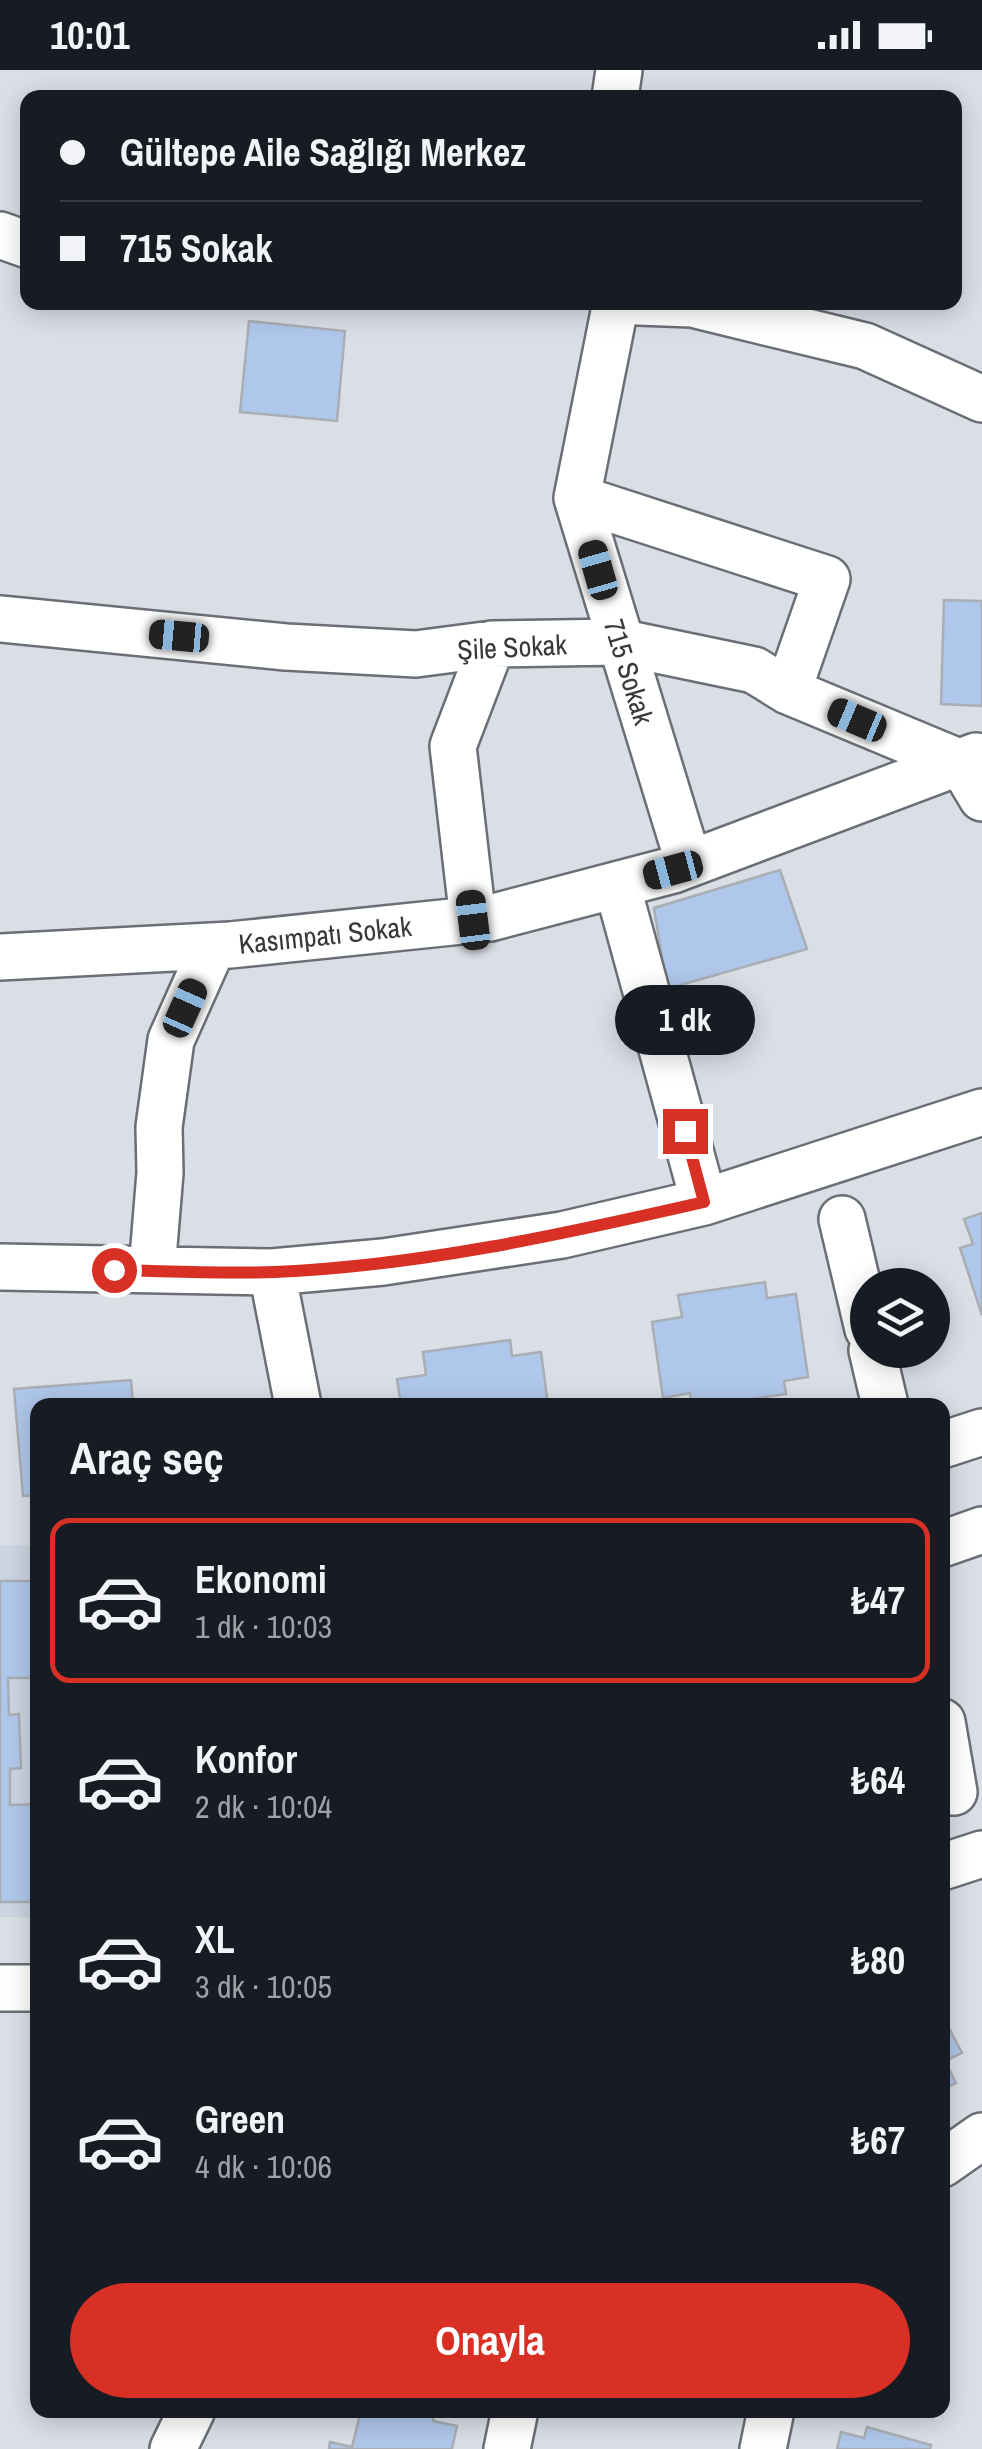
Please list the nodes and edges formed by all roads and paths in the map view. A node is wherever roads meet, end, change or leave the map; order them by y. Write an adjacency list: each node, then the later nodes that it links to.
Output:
1 (614, 310): 4 (street, 715 Sokak)
2 (717, 310): 3 (street)
3 (982, 399)
4 (578, 498): 6 (street, 715 Sokak); 8 (street)
5 (0, 620): 7 (street, Şile Sokak)
6 (619, 642): 7 (street, Şile Sokak); 8 (street, Şile Sokak); 10 (street, 715 Sokak)
7 (492, 644): 12 (street)
8 (788, 690): 9 (street, Şile Sokak)
9 (975, 771): 10 (street, Kasımpatı Sokak)
10 (688, 864): 11 (street, Kasımpatı Sokak)
11 (617, 885): 12 (street, Kasımpatı Sokak); 16 (street)
12 (473, 920): 13 (street, Kasımpatı Sokak)
13 (213, 946): 14 (street, Kasımpatı Sokak); 20 (street)
14 (0, 956)
15 (982, 1112): 16 (street)
16 (704, 1202): 21 (street)
17 (842, 1219): 19 (street)
18 (0, 1267): 20 (street)
19 (854, 1268)
20 (152, 1270): 21 (street)
21 (272, 1272): 23 (street)
22 (876, 1368): 24 (street)
23 (297, 1398)
24 (883, 1398)
25 (982, 1432): 26 (street)
26 (950, 1443)
27 (982, 1530): 28 (street)
28 (950, 1541)
29 (950, 1754): 30 (street)
30 (959, 1790)
31 (982, 1854): 32 (street)
32 (950, 1864)
33 (0, 1988): 34 (street)
34 (30, 1988)
35 (982, 2136): 36 (street)
36 (950, 2158)
37 (188, 2418): 40 (street)
38 (513, 2418): 41 (street)
39 (769, 2418): 42 (street)
40 (173, 2449)
41 (507, 2449)
42 (763, 2449)

